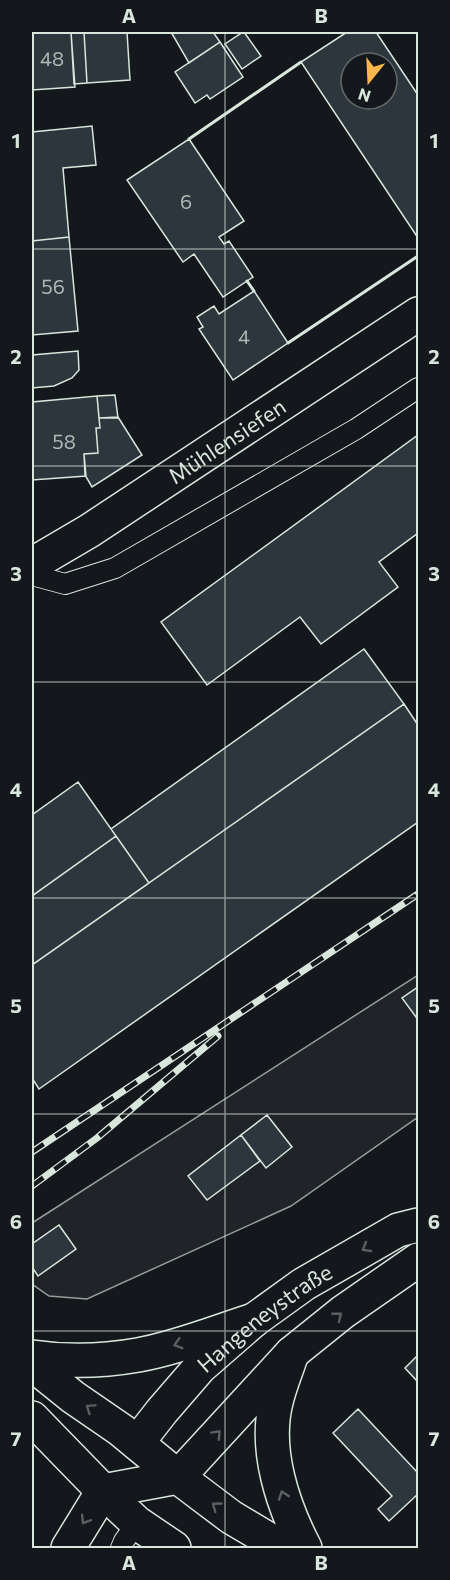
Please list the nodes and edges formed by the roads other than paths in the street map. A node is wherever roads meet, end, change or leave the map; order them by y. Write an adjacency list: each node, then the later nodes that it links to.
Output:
1 (418, 314): 3 (main road, Mühlensiefen)
2 (418, 388): 4 (lane)
3 (32, 563)
4 (32, 575)
5 (418, 1225): 7 (main road, Hangeneystraße, one-way to 7)
6 (418, 1260): 8 (main road, Hangeneystraße, one-way to 6)
7 (254, 1320): 9 (main road, one-way to 9); 12 (main road, Hangeneystraße)
8 (292, 1353): 13 (main road, Hangeneystraße, one-way to 8); 19 (main road, one-way to 8)
9 (32, 1357)
10 (32, 1364): 12 (main road, one-way to 10)
11 (32, 1418): 14 (main road)
12 (137, 1443): 13 (main road); 14 (main road, Hangeneystraße)
13 (178, 1477): 14 (main road); 18 (main road, one-way to 13)
14 (103, 1491): 15 (main road); 16 (main road, Hangeneystraße, one-way to 16)
15 (129, 1536): 17 (main road)
16 (68, 1548)
17 (174, 1548)
18 (283, 1548)
19 (305, 1548)

